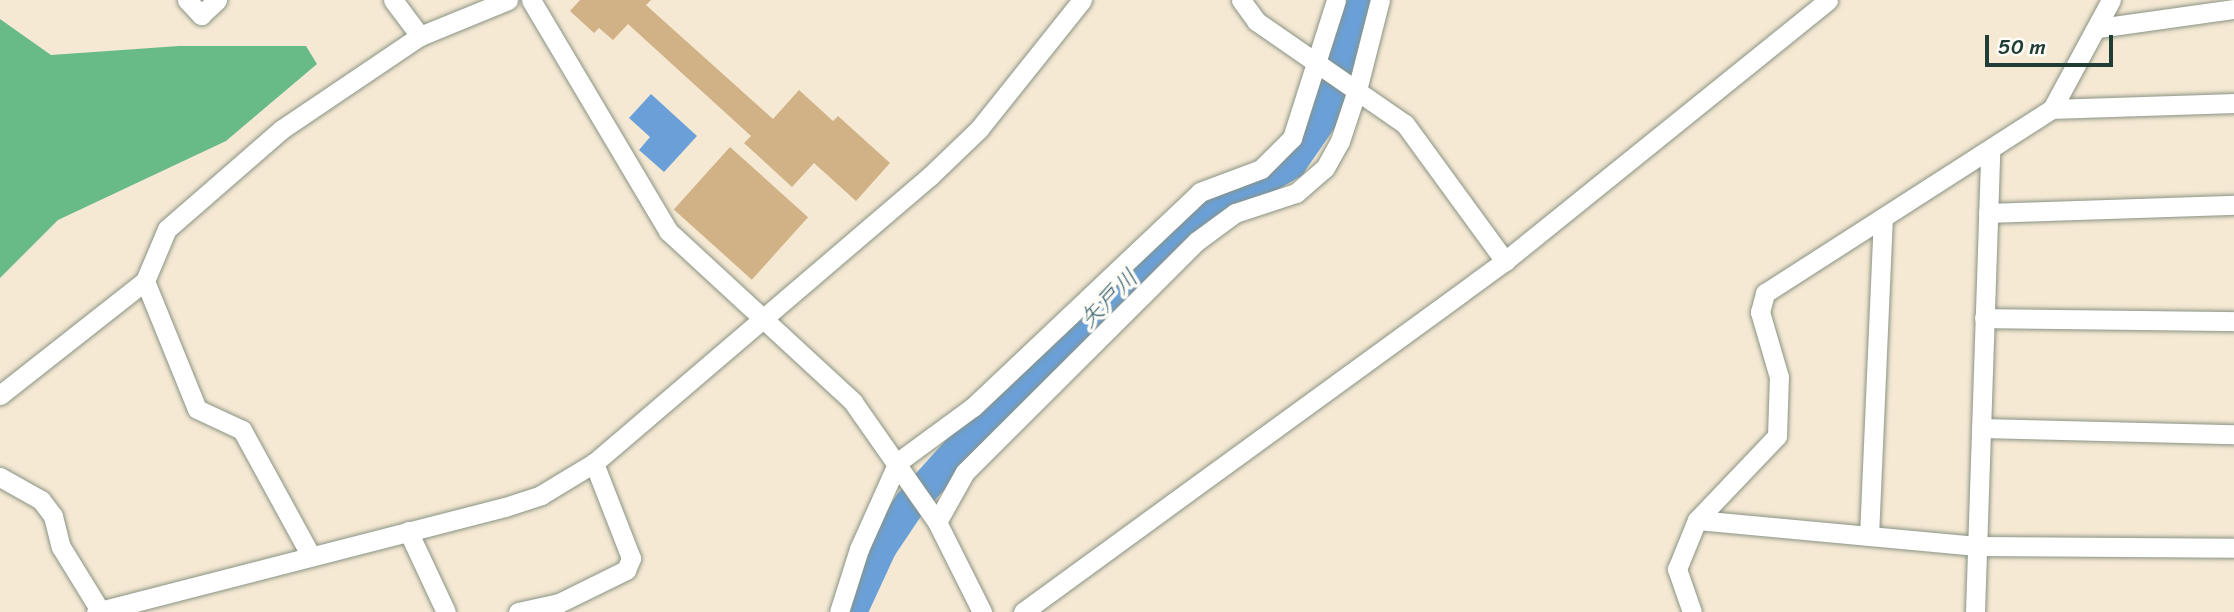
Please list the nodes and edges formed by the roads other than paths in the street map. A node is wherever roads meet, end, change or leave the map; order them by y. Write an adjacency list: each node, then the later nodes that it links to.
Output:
1 (187, 0): 2 (street)
2 (217, 0)
3 (393, 0): 14 (street)
4 (508, 0): 14 (street)
5 (531, 0): 26 (street)
6 (1082, 0): 26 (street)
7 (1241, 0): 15 (street)
8 (1336, 0): 15 (street)
9 (1380, 0): 16 (street)
10 (1828, 0): 23 (street)
11 (2111, 0): 13 (street)
12 (2234, 9): 13 (street)
13 (2098, 28): 18 (street)
14 (420, 36): 24 (street)
15 (1318, 64): 16 (street); 32 (street)
16 (1357, 90): 23 (street); 35 (street)
17 (2234, 103): 18 (street)
18 (2052, 109): 19 (street)
19 (1990, 153): 21 (street); 22 (street)
20 (2234, 205): 21 (street)
21 (1988, 213): 25 (street)
22 (1883, 218): 34 (street); 37 (street)
23 (1506, 261): 46 (street)
24 (145, 281): 28 (street); 40 (street)
25 (1984, 318): 27 (street); 29 (street)
26 (765, 320): 31 (street); 32 (street)
27 (2234, 321)
28 (0, 395)
29 (1981, 428): 30 (street); 38 (street)
30 (2234, 434)
31 (594, 463): 36 (street); 43 (street)
32 (902, 468): 35 (street); 44 (street)
33 (0, 477): 41 (street)
34 (1697, 520): 37 (street); 47 (street)
35 (937, 522): 45 (street)
36 (408, 531): 40 (street); 42 (street)
37 (1869, 536): 38 (street)
38 (1977, 546): 39 (street); 48 (street)
39 (2234, 548)
40 (311, 556): 41 (street)
41 (99, 611)
42 (446, 612)
43 (518, 612)
44 (839, 612)
45 (982, 612)
46 (1023, 612)
47 (1692, 612)
48 (1975, 612)

